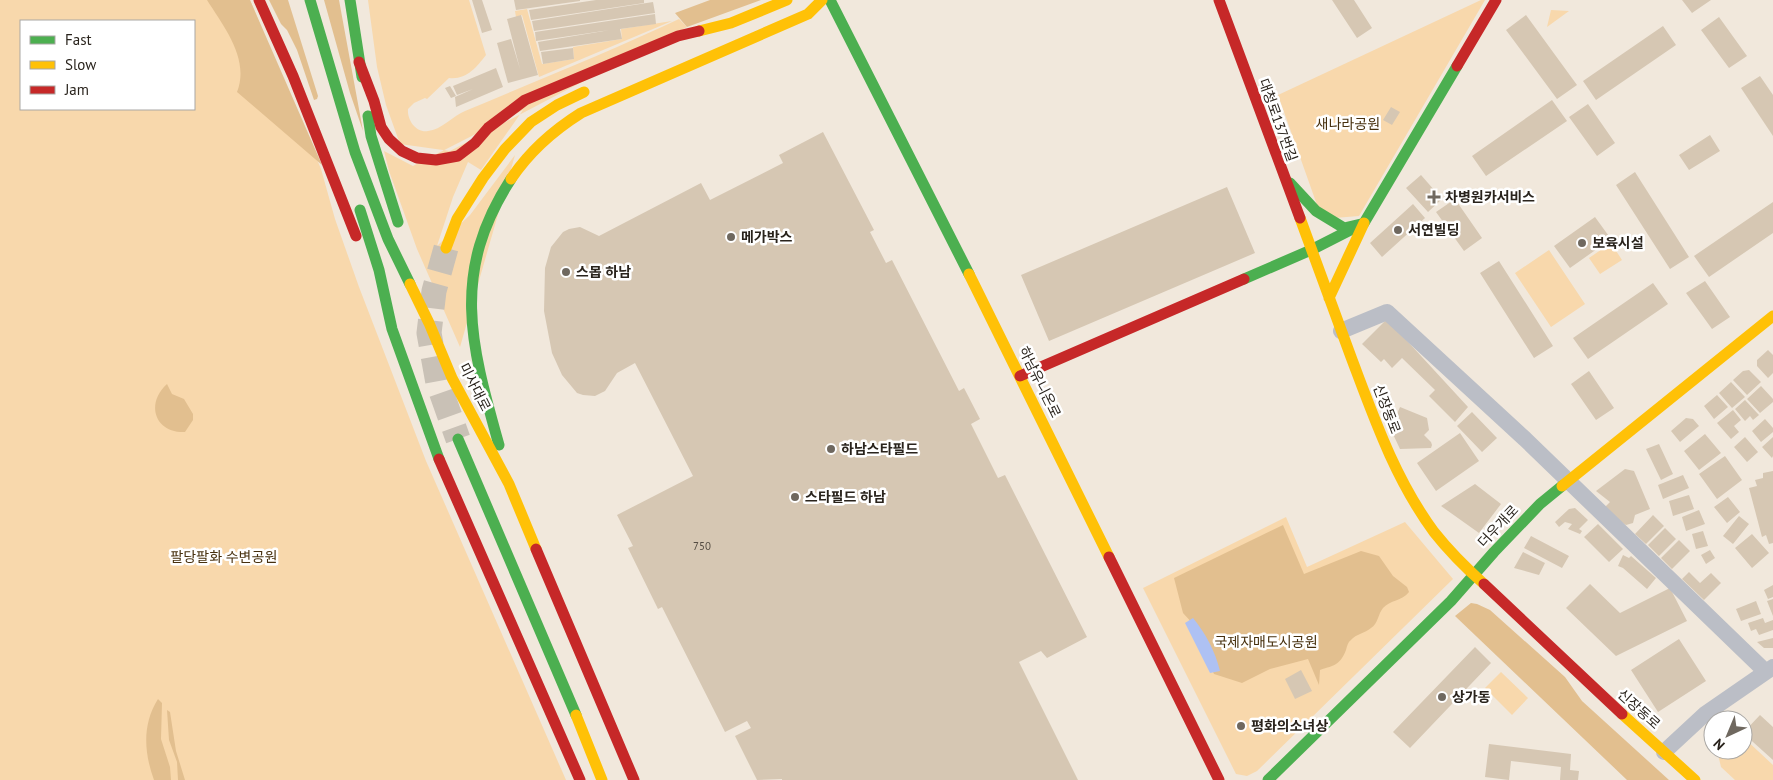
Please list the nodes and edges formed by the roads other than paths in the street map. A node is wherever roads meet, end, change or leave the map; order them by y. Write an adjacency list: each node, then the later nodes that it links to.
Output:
1 (259, 0): 23 (main road)
2 (310, 0): 22 (main road, 미사대로)
3 (350, 0): 11 (main road)
4 (787, 0): 9 (main road)
5 (822, 0): 28 (main road)
6 (830, 0): 25 (main road, 하남유니온로)
7 (1219, 0): 13 (main road, 대청로137번길)
8 (1496, 0): 15 (main road)
9 (731, 23): 10 (main road); 11 (main road)
10 (685, 46)
11 (359, 62): 16 (main road)
12 (591, 89): 18 (main road)
13 (1283, 175): 15 (main road); 19 (main road, 대청로137번길)
14 (356, 199): 23 (main road)
15 (1364, 223): 19 (main road); 20 (main road)
16 (400, 229)
17 (406, 248): 22 (main road)
18 (446, 248)
19 (1311, 250): 20 (main road, 신장동로); 25 (main road)
20 (1329, 298): 24 (main road, 신장동로)
21 (1773, 316): 27 (main road, 더우개로)
22 (429, 323): 28 (main road, 미사대로)
23 (392, 329): 32 (main road)
24 (1341, 331): 27 (street); 29 (main road, 신장동로)
25 (1020, 376): 35 (main road, 하남유니온로)
26 (458, 439): 33 (main road)
27 (1568, 480): 29 (main road, 더우개로); 30 (street)
28 (508, 484): 34 (main road, 미사대로)
29 (1475, 575): 31 (main road, 신장동로); 36 (main road, 더우개로)
30 (1769, 670): 31 (street)
31 (1664, 752): 37 (main road, 신장동로)
32 (580, 780)
33 (602, 780)
34 (634, 780)
35 (1219, 780)
36 (1268, 780)
37 (1695, 780)

